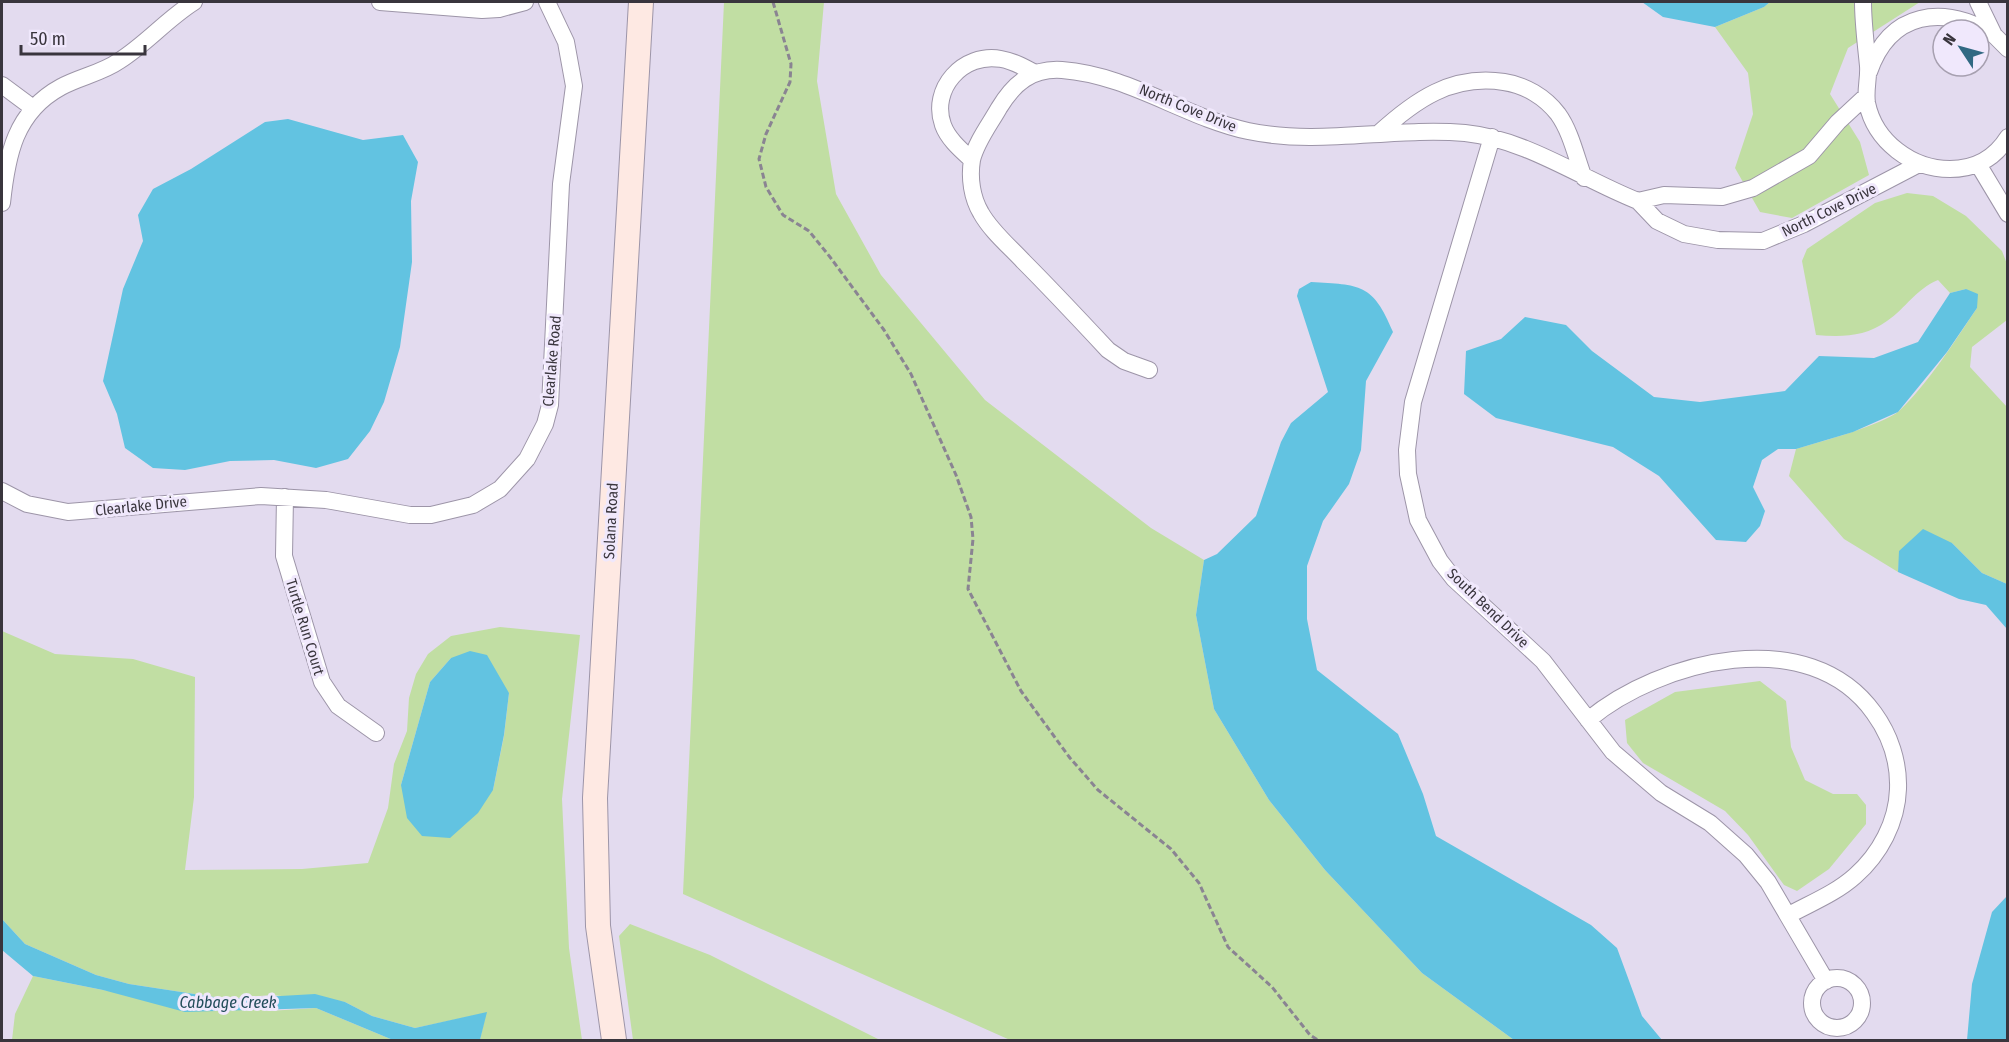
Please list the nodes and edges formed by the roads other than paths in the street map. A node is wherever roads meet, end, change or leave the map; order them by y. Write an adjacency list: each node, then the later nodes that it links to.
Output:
1 (194, 2): 14 (street)
2 (380, 2): 3 (street)
3 (525, 2)
4 (547, 2): 27 (street, Clearlake Road)
5 (641, 2): 32 (street, Solana Road)
6 (1863, 2): 11 (street)
7 (1978, 2): 8 (street)
8 (1994, 35): 9 (street); 11 (street)
9 (2007, 49)
10 (1035, 73): 15 (street, North Cove Drive); 18 (street); 18 (street, North Cove Drive)
11 (1868, 73): 13 (street)
12 (2, 86): 14 (street)
13 (1866, 96): 19 (street); 22 (street)
14 (33, 108): 23 (street)
15 (1378, 134): 16 (street, North Cove Drive); 21 (street)
16 (1492, 137): 21 (street, North Cove Drive); 28 (street, South Bend Drive)
17 (2007, 137): 20 (street)
18 (972, 160): 25 (street)
19 (1919, 164): 20 (street); 22 (street, North Cove Drive)
20 (1978, 164): 24 (street)
21 (1584, 178): 22 (street, North Cove Drive)
22 (1638, 201)
23 (2, 203)
24 (2007, 214)
25 (1149, 370)
26 (2, 491): 27 (street, Clearlake Drive)
27 (285, 496): 29 (street, Turtle Run Court)
28 (1588, 720): 30 (street, South Bend Drive); 30 (street)
29 (376, 733)
30 (1789, 915): 31 (street, South Bend Drive)
31 (1826, 981)
32 (614, 1041)

